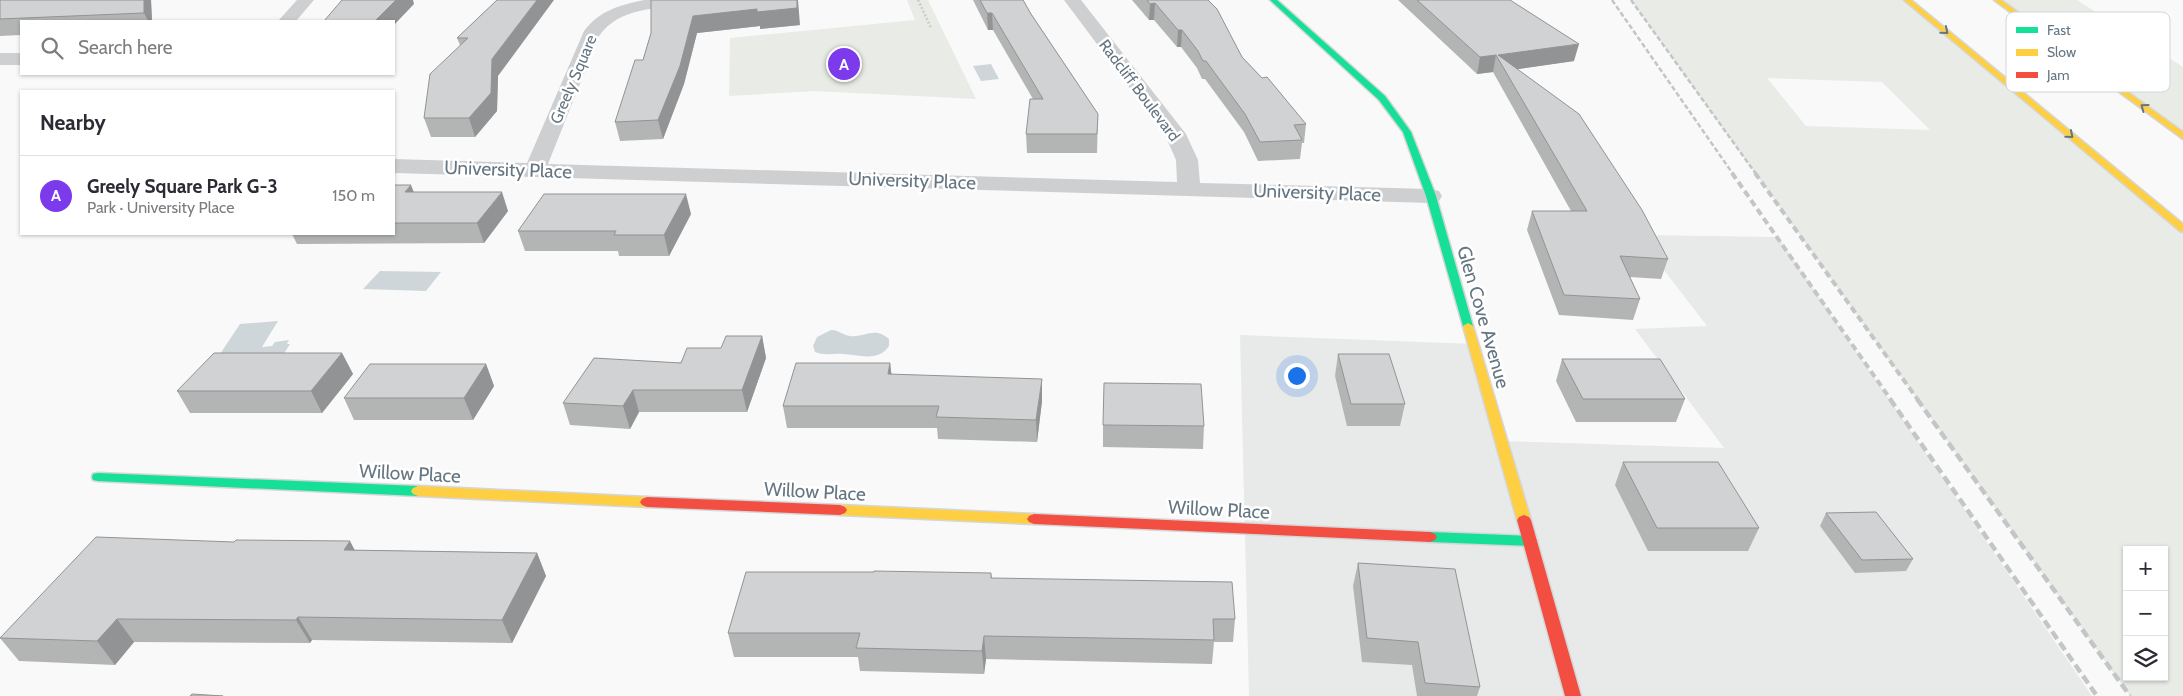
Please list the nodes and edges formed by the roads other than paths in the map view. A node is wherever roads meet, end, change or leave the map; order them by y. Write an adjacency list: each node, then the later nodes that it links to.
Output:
1 (306, 0): 8 (street)
2 (691, 0): 16 (street, Greely Square)
3 (1072, 0): 17 (street, Radcliff Boulevard)
4 (1273, 0): 18 (main road, Glen Cove Avenue)
5 (1908, 0): 11 (main road, one-way to 11)
6 (1997, 0): 7 (main road, one-way to 6)
7 (2013, 12)
8 (288, 20)
9 (0, 59): 10 (street)
10 (20, 59)
11 (2006, 82)
12 (2018, 92): 19 (main road, one-way to 19)
13 (2123, 92): 14 (main road, one-way to 13)
14 (2183, 136)
15 (395, 166): 16 (street, University Place)
16 (535, 170): 17 (street, University Place)
17 (1189, 188): 18 (street, University Place)
18 (1431, 196): 21 (main road, Glen Cove Avenue)
19 (2183, 229)
20 (98, 477): 21 (main road, Willow Place)
21 (1530, 541): 22 (main road, Glen Cove Avenue)
22 (1573, 696)

